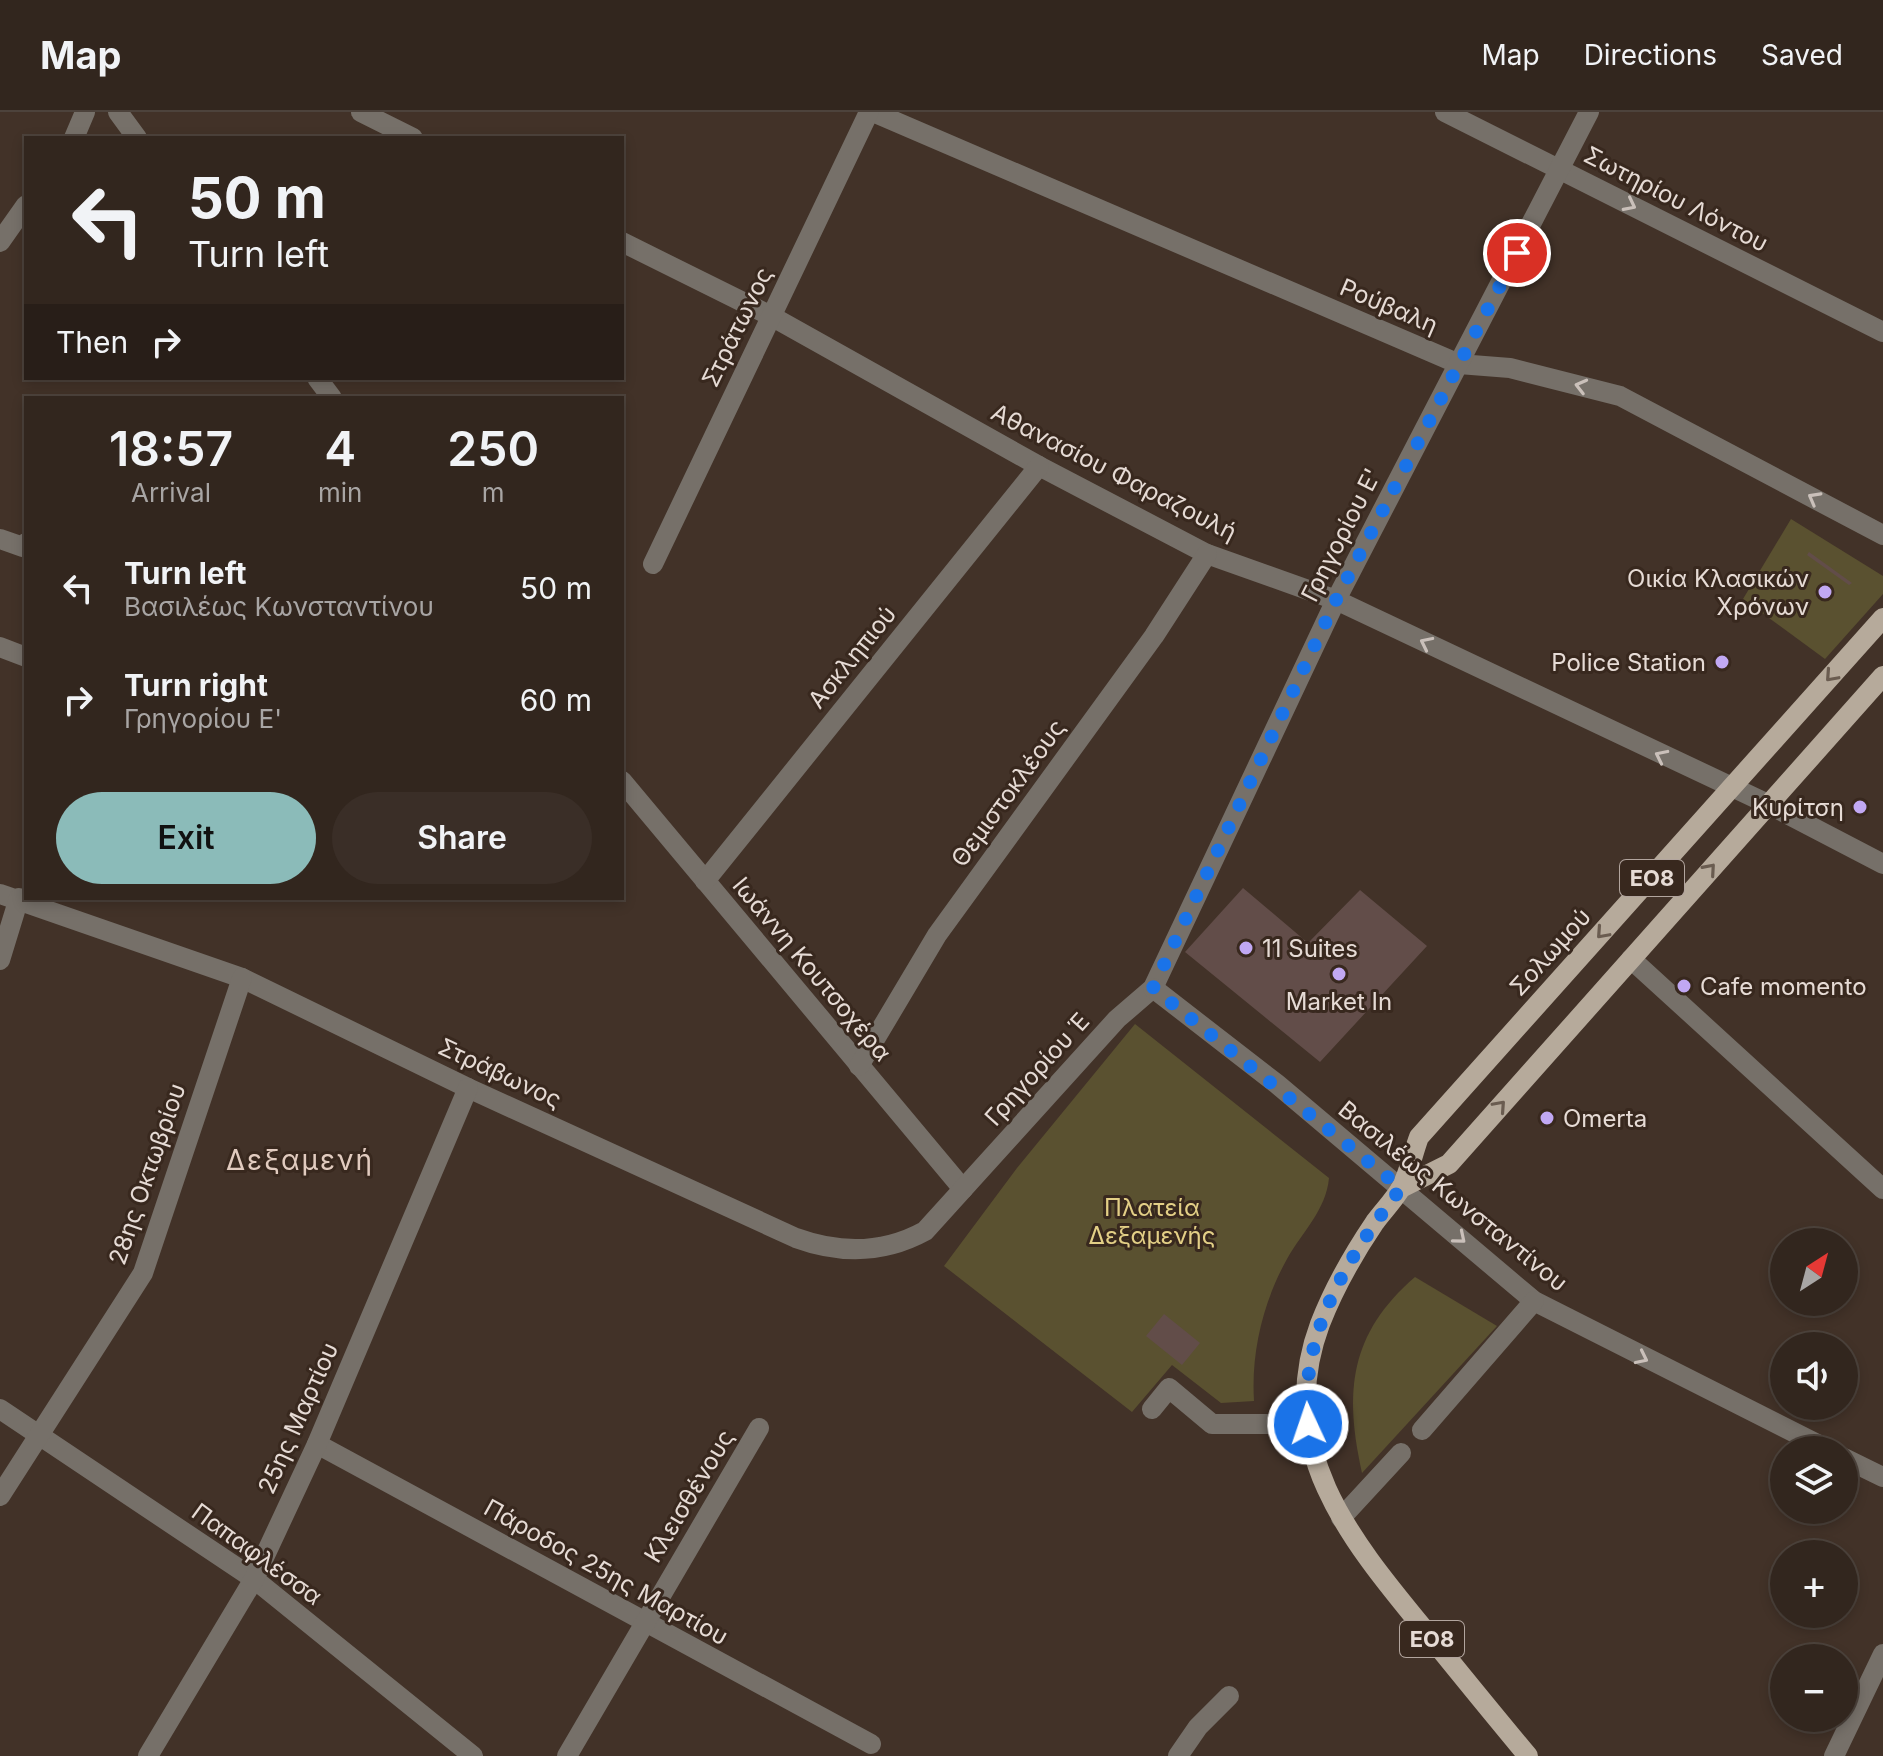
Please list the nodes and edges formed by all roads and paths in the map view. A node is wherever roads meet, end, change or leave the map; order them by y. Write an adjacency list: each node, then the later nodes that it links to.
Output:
1 (85, 112): 7 (street)
2 (118, 112): 8 (street)
3 (361, 112): 9 (street)
4 (871, 112): 14 (street, Στράτωνος); 16 (street, Ρούβαλη)
5 (1445, 112): 10 (street, Σωτηρίου Λόντου)
6 (1589, 112): 10 (street, Γρηγορίου Ε')
7 (75, 136)
8 (136, 136)
9 (409, 136)
10 (1560, 170): 15 (street, Σωτηρίου Λόντου, one-way to 15); 16 (street, Γρηγορίου Ε')
11 (24, 208): 12 (street)
12 (0, 242)
13 (624, 243): 14 (street, Αθανασίου Φαραζουλή)
14 (771, 316): 17 (street, Αθανασίου Φαραζουλή); 22 (street, Στράτωνος)
15 (1883, 332)
16 (1459, 364): 18 (street, Ρούβαλη, one-way to 16); 23 (street, Γρηγορίου Ε')
17 (1039, 466): 21 (street, Αθανασίου Φαραζουλή); 32 (street, Ασκληπιού)
18 (1883, 535)
19 (0, 539): 20 (street)
20 (24, 546)
21 (1207, 554): 23 (street, Αθανασίου Φαραζουλή); 38 (street, Θεμιστοκλέους)
22 (653, 564)
23 (1336, 600): 29 (street, Αθανασίου Φαραζουλή, one-way to 23); 37 (street, Γρηγορίου Ε')
24 (1883, 618): 29 (main road, Σολωμού / ΕΟ8, one-way to 29)
25 (0, 647): 26 (street)
26 (24, 656)
27 (1883, 676): 30 (main road, Σολωμού / ΕΟ8)
28 (624, 783): 32 (street, Ιωάννη Κουτσοχέρα)
29 (1731, 789): 30 (street, Αθανασίου Φαραζουλή); 40 (main road, Σολωμού / ΕΟ8, one-way to 40)
30 (1768, 804): 31 (street, Αθανασίου Φαραζουλή); 34 (main road, Σολωμού / ΕΟ8, one-way to 30)
31 (1883, 864)
32 (705, 881): 38 (street, Ιωάννη Κουτσοχέρα)
33 (10, 896): 35 (street); 36 (street, Στράβωνος)
34 (1631, 959): 40 (main road, Σολωμού / ΕΟ8, one-way to 34); 42 (street)
35 (0, 960)
36 (242, 978): 39 (street, Στράβωνος); 49 (street, 28ης Οκτωβρίου)
37 (1153, 988): 40 (street, Βασιλέως Κωνσταντίνου); 41 (street, Γρηγορίου Έ)
38 (859, 1066): 41 (street, Ιωάννη Κουτσοχέρα)
39 (468, 1088): 41 (street, Στράβωνος); 51 (street, 25ης Μαρτίου)
40 (1401, 1188): 43 (street, Βασιλέως Κωνσταντίνου, one-way to 43); 46 (main road, Σολωμού / ΕΟ8)
41 (963, 1189)
42 (1883, 1189)
43 (1534, 1301): 48 (street); 50 (street, Βασιλέως Κωνσταντίνου, one-way to 50)
44 (0, 1409): 49 (street, Παπαφλέσσα)
45 (1152, 1409): 46 (street)
46 (1308, 1424): 56 (main road, Σολωμού / ΕΟ8)
47 (759, 1428): 58 (street, Κλεισθένους)
48 (1422, 1430)
49 (38, 1435): 55 (street, 28ης Οκτωβρίου); 57 (street, Παπαφλέσσα)
50 (1801, 1436)
51 (317, 1444): 57 (street, 25ης Μαρτίου); 58 (street, Πάροδος 25ης Μαρτίου)
52 (1401, 1453): 56 (street)
53 (1858, 1465): 54 (street)
54 (1883, 1477)
55 (0, 1496)
56 (1341, 1518): 66 (main road, ΕΟ8)
57 (254, 1579): 62 (street, 25ης Μαρτίου); 63 (street, Παπαφλέσσα)
58 (644, 1623): 61 (street, Πάροδος 25ης Μαρτίου); 64 (street, Κλεισθένους)
59 (1883, 1654): 67 (street)
60 (1229, 1696): 65 (street)
61 (871, 1744)
62 (148, 1756)
63 (473, 1756)
64 (567, 1756)
65 (1178, 1756)
66 (1528, 1756)
67 (1834, 1756)

